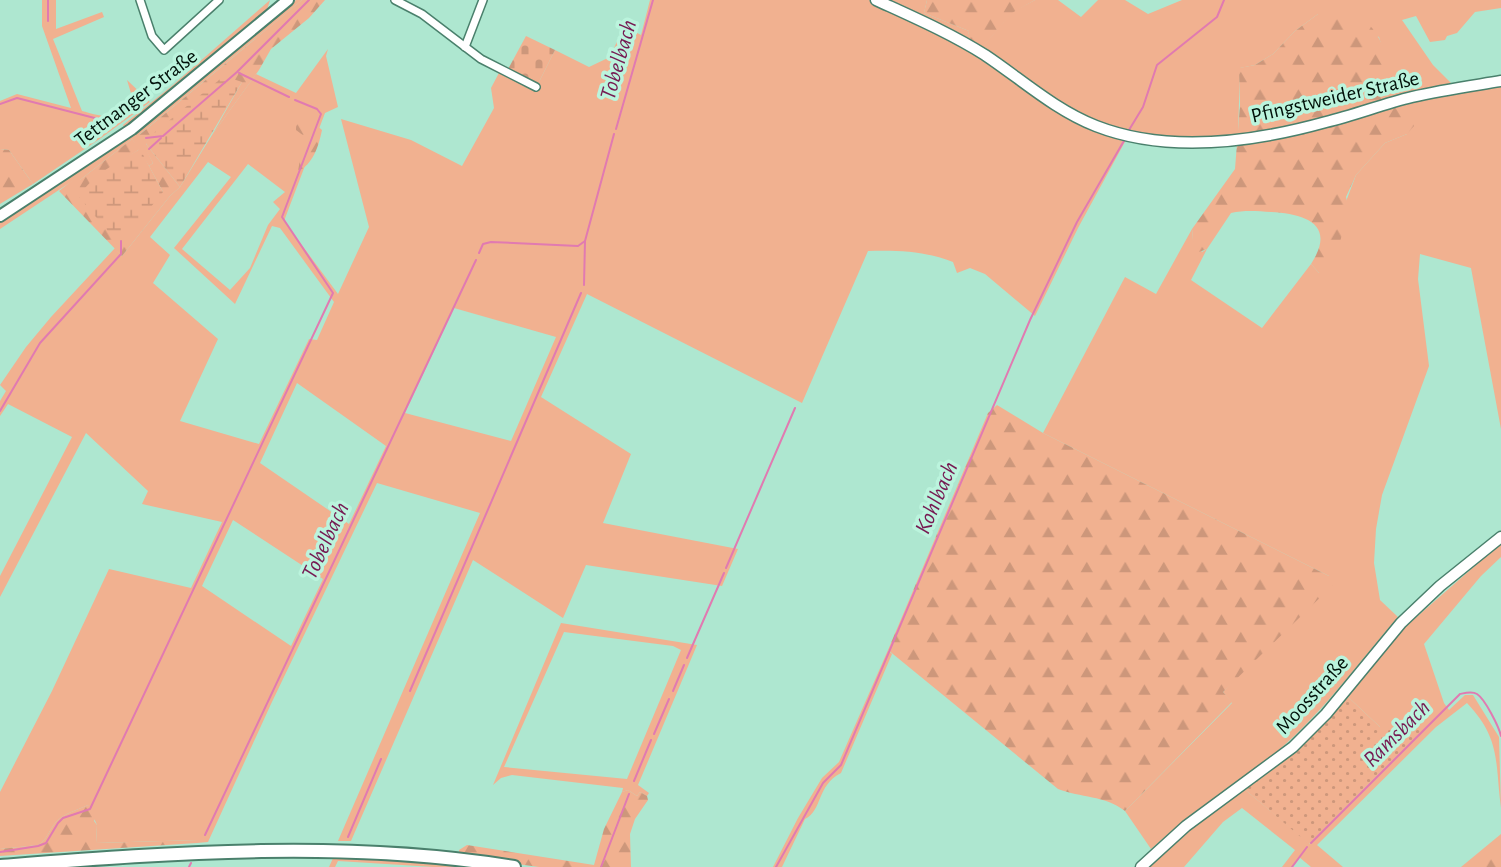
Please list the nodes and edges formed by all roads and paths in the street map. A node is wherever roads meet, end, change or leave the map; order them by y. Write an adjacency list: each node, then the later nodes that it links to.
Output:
1 (140, 0): 2 (street)
2 (219, 0)
3 (395, 0): 7 (street)
4 (483, 0): 7 (street)
5 (876, 0): 8 (street, Pfingstweider Straße)
6 (282, 2): 10 (main road, Tettnanger Straße)
7 (465, 47): 9 (street)
8 (1501, 81)
9 (536, 87)
10 (0, 216)
11 (1501, 537): 14 (street, Moosstraße)
12 (0, 866): 13 (main road)
13 (514, 867)
14 (1141, 867)

